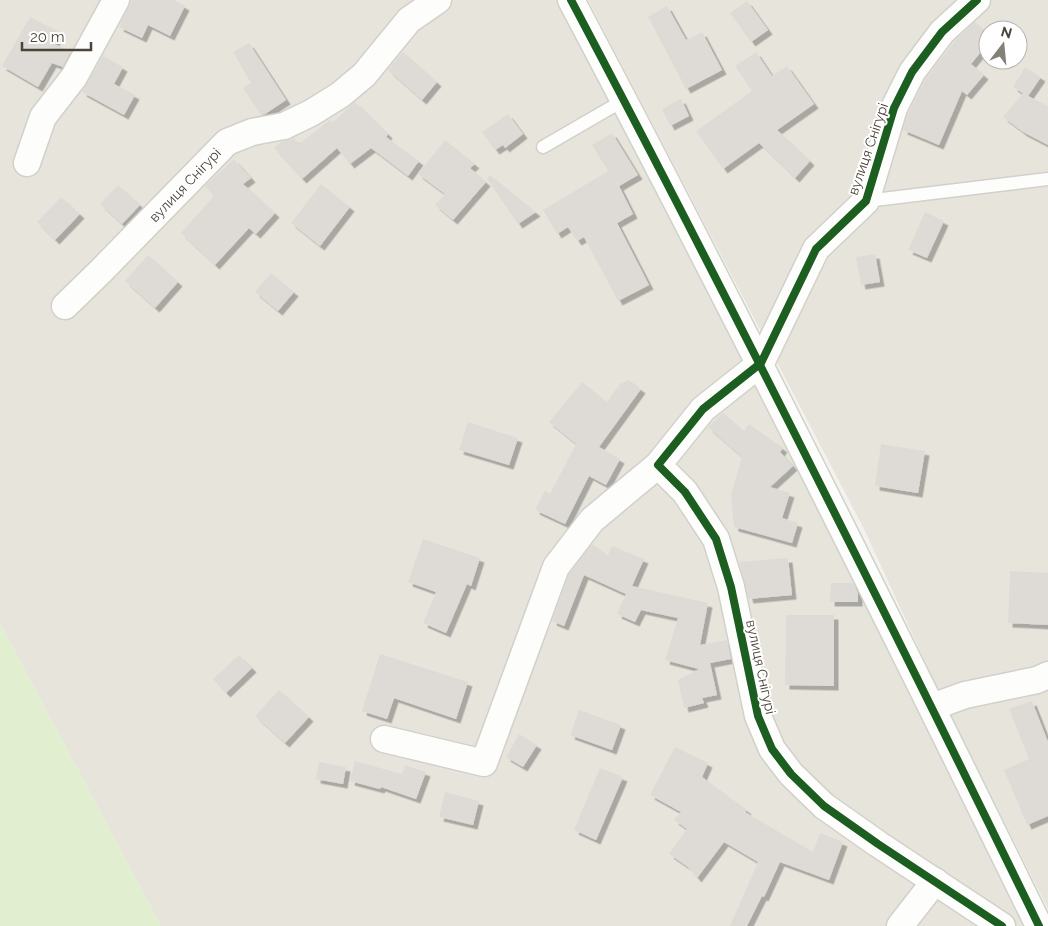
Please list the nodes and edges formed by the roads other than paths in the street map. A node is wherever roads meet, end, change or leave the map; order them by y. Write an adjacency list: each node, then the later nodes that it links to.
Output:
1 (116, 0): 7 (street)
2 (438, 0): 10 (street, вулиця Снігурі)
3 (571, 0): 5 (street)
4 (976, 0): 9 (street, вулиця Снігурі)
5 (624, 100): 6 (lane); 11 (street)
6 (543, 147)
7 (27, 163)
8 (1048, 179): 9 (lane)
9 (866, 201): 11 (street, вулиця Снігурі)
10 (65, 306)
11 (761, 363): 12 (street, вулиця Снігурі); 14 (street)
12 (658, 465): 15 (street, вулиця Снігурі); 16 (street, вулиця Снігурі)
13 (1048, 675): 14 (street)
14 (932, 707): 19 (street)
15 (384, 739)
16 (935, 881): 17 (street); 18 (street, вулиця Снігурі)
17 (900, 926)
18 (1002, 926)
19 (1039, 926)

